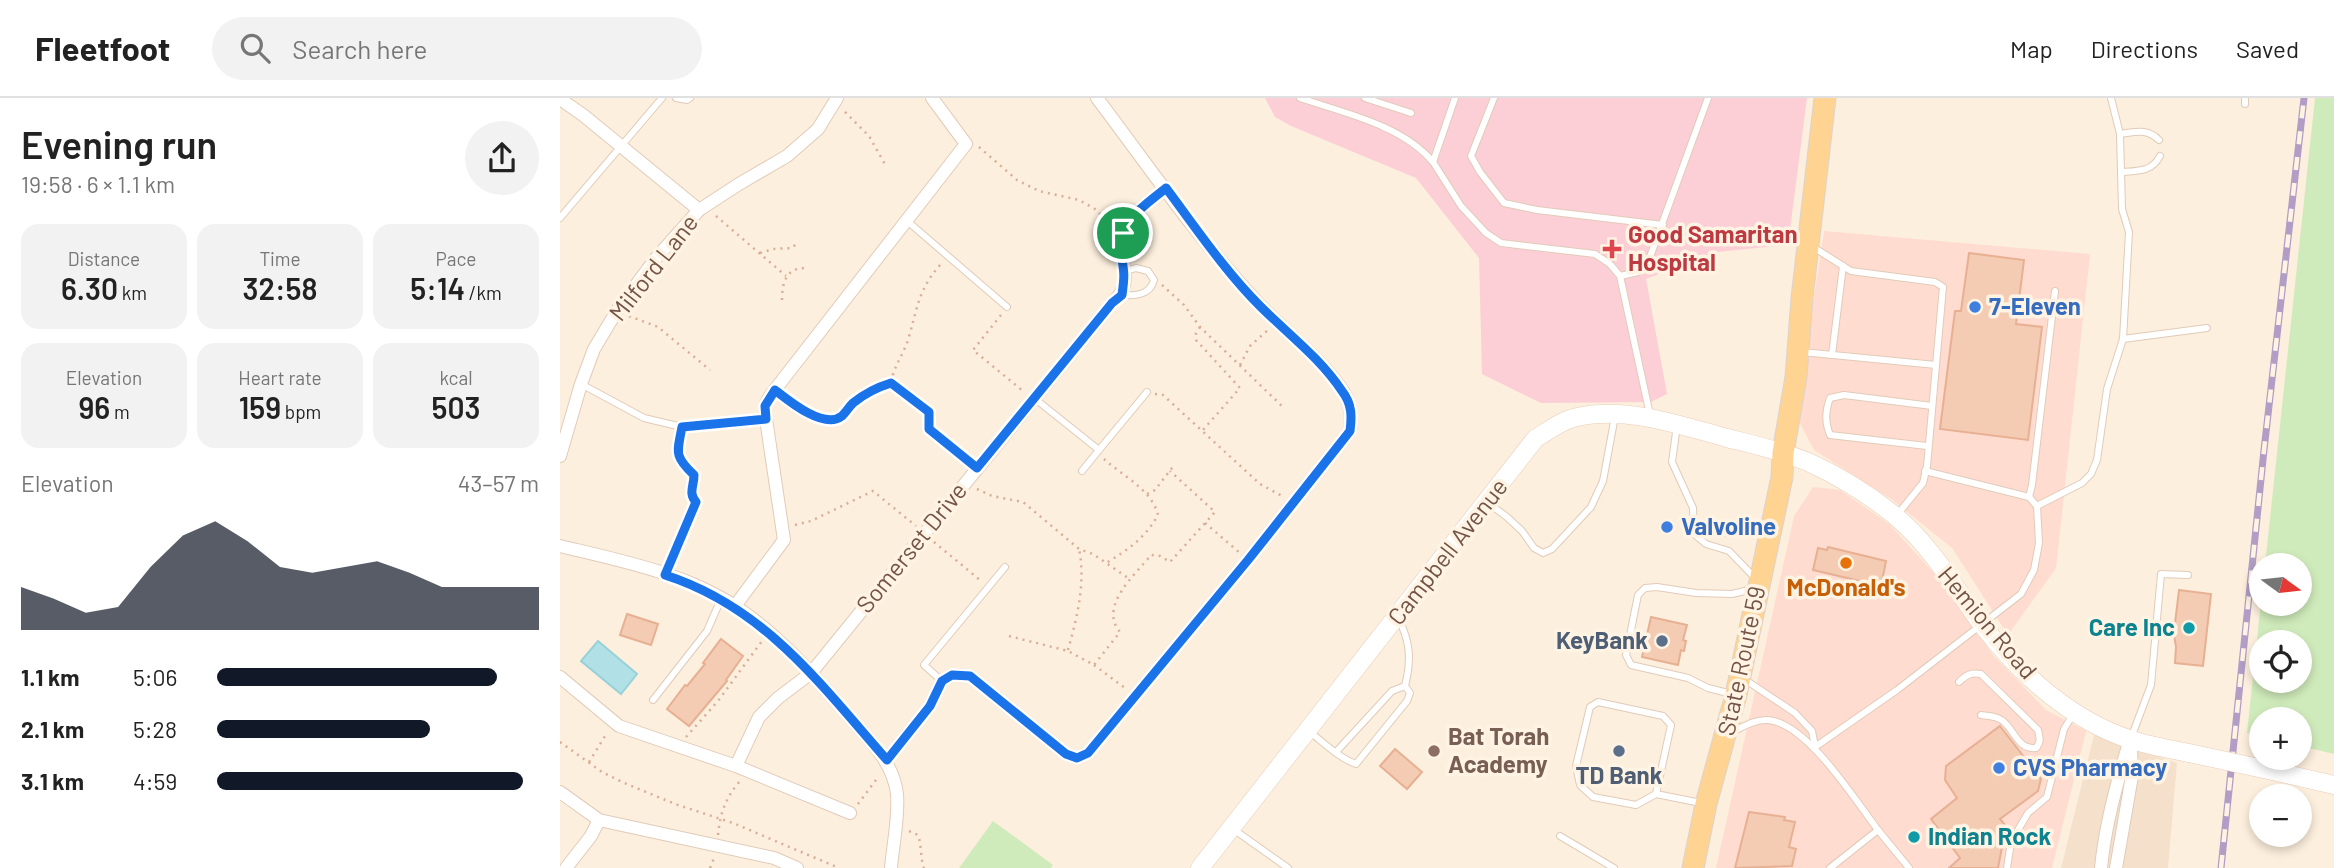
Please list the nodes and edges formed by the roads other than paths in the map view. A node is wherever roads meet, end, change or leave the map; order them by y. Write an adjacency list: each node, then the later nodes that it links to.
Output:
1 (662, 98): 18 (lane)
2 (676, 98): 3 (lane)
3 (690, 98)
4 (932, 98): 25 (street)
5 (1097, 98): 22 (street)
6 (1300, 98): 20 (lane)
7 (1365, 98): 15 (lane)
8 (1455, 98): 20 (lane)
9 (1494, 98): 26 (lane)
10 (1708, 98): 26 (lane)
11 (1825, 98): 27 (main road, State Route 59)
12 (2111, 98): 16 (lane)
13 (560, 99): 18 (street)
14 (836, 101): 23 (street, Milford Lane)
15 (1411, 113)
16 (2120, 134): 17 (lane); 21 (lane)
17 (2159, 140)
18 (622, 148): 23 (street); 24 (lane)
19 (2160, 156): 21 (lane)
20 (1433, 162): 30 (lane)
21 (2121, 172): 35 (lane)
22 (1166, 188): 29 (street); 69 (street)
23 (699, 210): 39 (street, Milford Lane)
24 (560, 218)
25 (906, 220): 33 (lane); 45 (street)
26 (1663, 225): 30 (lane)
27 (1809, 244): 28 (lane); 36 (main road, State Route 59)
28 (1843, 266): 37 (lane); 38 (lane)
29 (1126, 271): 32 (street); 32 (lane)
30 (1620, 276): 44 (lane)
31 (2055, 291): 53 (lane)
32 (1122, 295): 41 (street, Somerset Drive)
33 (1007, 307)
34 (2207, 328): 35 (lane)
35 (2123, 339): 55 (lane)
36 (1798, 351): 37 (lane); 49 (main road, State Route 59)
37 (1832, 355): 38 (lane)
38 (1936, 365): 42 (lane)
39 (581, 384): 45 (lane); 50 (street, Milford Lane)
40 (1147, 392): 48 (lane)
41 (1034, 397): 48 (lane); 67 (street, Somerset Drive)
42 (1932, 406): 47 (lane); 47 (lane)
43 (1616, 414): 44 (street, Campbell Avenue); 54 (street, Campbell Avenue); 54 (lane)
44 (1650, 418): 46 (street, Campbell Avenue)
45 (766, 419): 64 (street)
46 (1678, 425): 49 (street, Campbell Avenue); 58 (lane)
47 (1927, 446): 52 (lane)
48 (1099, 450): 51 (lane)
49 (1783, 453): 56 (street, Hemion Road); 57 (main road, State Route 59)
50 (560, 456)
51 (1082, 471)
52 (1925, 471): 53 (lane); 56 (lane)
53 (2029, 497): 55 (lane)
54 (1487, 502): 65 (street, Campbell Avenue)
55 (2037, 506): 66 (lane)
56 (1896, 516): 66 (street, Hemion Road)
57 (1773, 519): 58 (lane); 62 (main road, State Route 59)
58 (1694, 534): 62 (lane)
59 (560, 546): 63 (street)
60 (1004, 567): 69 (lane)
61 (2188, 575): 78 (lane)
62 (1759, 585): 71 (main road, State Route 59); 71 (lane)
63 (721, 599): 64 (street); 73 (lane)
64 (735, 606): 67 (street)
65 (1398, 616): 72 (lane); 76 (street, Campbell Avenue)
66 (1983, 625): 74 (street, Hemion Road); 79 (lane)
67 (811, 673): 81 (street); 82 (street, Somerset Drive)
68 (560, 677): 82 (street)
69 (942, 681): 81 (street)
70 (1959, 682): 75 (lane)
71 (1738, 685): 77 (main road, State Route 59); 79 (lane)
72 (1405, 686): 80 (lane); 80 (lane)
73 (653, 700)
74 (2075, 712): 78 (street, Hemion Road); 103 (lane)
75 (1981, 715)
76 (1308, 731): 80 (lane); 89 (street, Campbell Avenue)
77 (1726, 735): 79 (lane); 86 (main road, State Route 59)
78 (2130, 740): 83 (street, Hemion Road, bridge); 104 (street); 105 (street)
79 (1815, 747): 90 (lane)
80 (1336, 752)
81 (887, 760): 96 (street)
82 (742, 768): 87 (street)
83 (2334, 785)
84 (560, 792): 88 (street)
85 (1656, 794): 85 (lane); 86 (lane)
86 (1706, 804): 100 (main road, State Route 59)
87 (850, 813)
88 (599, 820): 92 (street); 93 (street)
89 (1231, 828): 97 (street, Campbell Avenue); 98 (lane)
90 (1878, 830): 101 (lane); 102 (lane)
91 (1560, 836): 99 (lane)
92 (741, 851): 94 (street); 95 (street)
93 (566, 868)
94 (768, 868)
95 (797, 868)
96 (891, 868)
97 (1199, 868)
98 (1288, 868)
99 (1614, 868)
100 (1693, 868)
101 (1830, 868)
102 (1909, 868)
103 (2007, 868)
104 (2101, 868)
105 (2116, 868)

